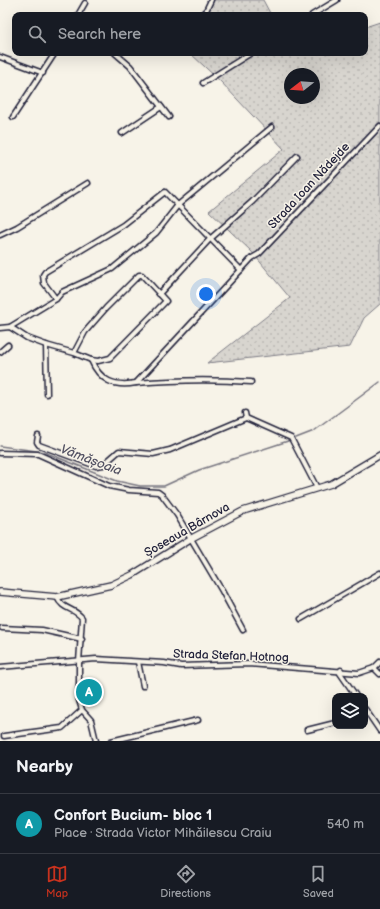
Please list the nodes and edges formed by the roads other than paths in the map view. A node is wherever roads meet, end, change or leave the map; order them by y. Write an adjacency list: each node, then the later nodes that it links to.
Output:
1 (210, 0): 5 (street)
2 (337, 0): 6 (street)
3 (84, 3): 4 (street)
4 (80, 12)
5 (205, 12)
6 (317, 12)
7 (53, 56): 11 (street)
8 (118, 56): 13 (street)
9 (246, 56): 12 (street)
10 (0, 57): 11 (street)
11 (43, 72): 14 (street)
12 (203, 83)
13 (161, 107): 15 (street); 18 (street)
14 (13, 117)
15 (169, 117)
16 (380, 126): 24 (street, Strada Ioan Nădejde)
17 (272, 127): 21 (street)
18 (122, 133)
19 (296, 156): 23 (street)
20 (88, 183): 22 (street)
21 (178, 205): 23 (street); 26 (street); 26 (street)
22 (0, 235)
23 (210, 239): 24 (street); 25 (street)
24 (241, 270): 35 (street, Strada Ioan Nădejde)
25 (159, 294): 32 (street); 33 (street)
26 (56, 299): 27 (street)
27 (10, 327): 28 (street); 30 (street)
28 (0, 328)
29 (8, 345): 31 (street)
30 (46, 346): 32 (street); 36 (street)
31 (0, 352)
32 (74, 353): 33 (street)
33 (91, 360): 35 (street)
34 (251, 382): 35 (street)
35 (136, 383)
36 (47, 394)
37 (38, 436): 40 (street)
38 (0, 452): 41 (street)
39 (380, 455): 40 (main road, Șoseaua Bârnova)
40 (317, 488): 41 (main road, Șoseaua Bârnova)
41 (190, 539): 44 (main road, Șoseaua Bârnova); 47 (street)
42 (380, 573): 45 (street)
43 (0, 592): 44 (main road, Șoseaua Bârnova)
44 (57, 597): 48 (street)
45 (301, 619)
46 (2, 628): 48 (street)
47 (243, 630)
48 (82, 639): 49 (street)
49 (79, 662): 50 (street, Strada Stefan Hotnog); 52 (street, Strada Stefan Hotnog); 58 (street)
50 (138, 662): 54 (street, Strada Stefan Hotnog); 56 (street)
51 (380, 662): 53 (street)
52 (0, 667)
53 (374, 668): 54 (street, Strada Stefan Hotnog); 55 (street)
54 (341, 670): 57 (street)
55 (380, 674)
56 (143, 686)
57 (354, 693)
58 (82, 710): 64 (street); 65 (street)
59 (368, 715): 63 (street)
60 (198, 720): 66 (street)
61 (332, 724): 62 (street)
62 (307, 730)
63 (380, 731)
64 (4, 736)
65 (96, 741)
66 (111, 741)

